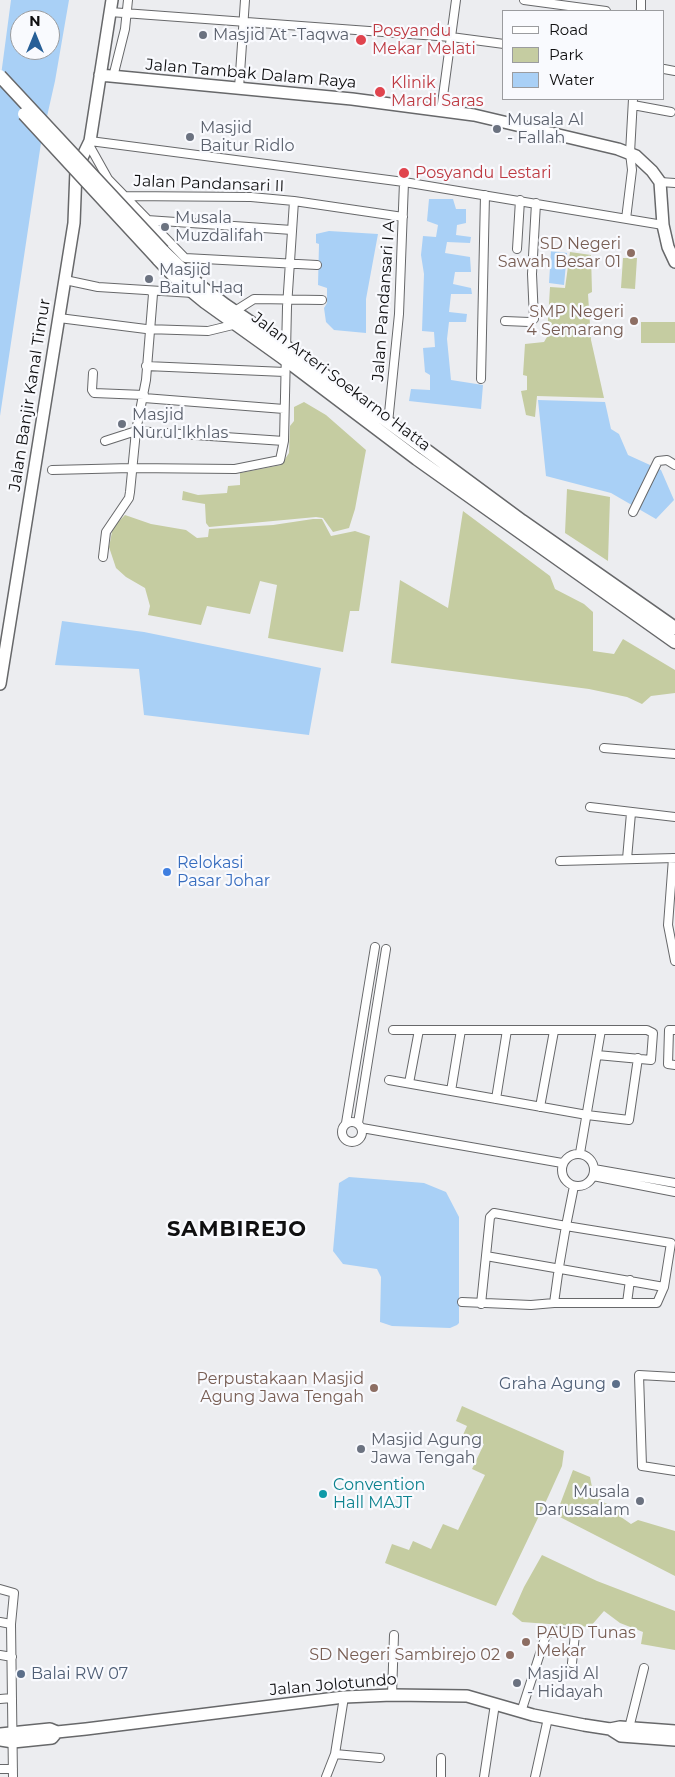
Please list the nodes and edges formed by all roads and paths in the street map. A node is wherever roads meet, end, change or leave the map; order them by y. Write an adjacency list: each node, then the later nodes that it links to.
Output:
1 (128, 0): 7 (street)
2 (245, 0): 8 (street)
3 (456, 0): 9 (street)
4 (527, 0): 6 (street)
5 (111, 6): 7 (street); 11 (street, Jalan Banjir Kanal Timur)
6 (599, 10)
7 (130, 14): 8 (street); 13 (street)
8 (244, 22): 9 (street); 14 (street)
9 (451, 37): 10 (street); 17 (street)
10 (502, 44)
11 (100, 75): 13 (street, Jalan Tambak Dalam Raya); 19 (street, Jalan Banjir Kanal Timur)
12 (0, 76): 35 (main road, Jalan Arteri Soekarno Hatta, bridge)
13 (114, 78): 14 (street, Jalan Tambak Dalam Raya)
14 (239, 88): 17 (street, Jalan Tambak Dalam Raya)
15 (0, 89): 35 (main road, Jalan Arteri Soekarno Hatta, bridge)
16 (633, 102): 18 (street); 20 (street)
17 (441, 111): 20 (street, Jalan Tambak Dalam Raya)
18 (671, 112)
19 (89, 143): 21 (street); 25 (street, Jalan Pandansari II); 39 (street, Jalan Banjir Kanal Timur)
20 (630, 153): 22 (street, Jalan Tambak Dalam Raya); 30 (street)
21 (404, 182): 24 (street); 29 (street, Jalan Pandansari I A)
22 (660, 182): 23 (street); 32 (street)
23 (675, 183)
24 (485, 195): 26 (street); 51 (street)
25 (123, 196): 27 (street, Jalan Pandansari II); 31 (street, Jalan Pandansari II)
26 (520, 200): 28 (street); 34 (street)
27 (294, 201): 29 (street, Jalan Pandansari II); 33 (street, Jalan Pandansari II)
28 (536, 203): 30 (street); 46 (street)
29 (403, 218): 54 (street, Jalan Pandansari I A)
30 (626, 219): 32 (street)
31 (148, 220): 33 (street); 37 (street, Jalan Pandansari II)
32 (663, 225): 36 (street)
33 (292, 230): 37 (street, Jalan Pandansari II)
34 (517, 249)
35 (161, 255): 41 (main road, Jalan Arteri Soekarno Hatta); 45 (main road, Jalan Arteri Soekarno Hatta)
36 (675, 262)
37 (290, 264): 38 (street); 42 (street, Jalan Pandansari II)
38 (317, 265)
39 (65, 280): 40 (street); 44 (street, Jalan Banjir Kanal Timur)
40 (151, 291): 41 (street); 47 (street)
41 (193, 293): 45 (main road, Jalan Arteri Soekarno Hatta)
42 (288, 300): 43 (street); 45 (street); 48 (street, Jalan Pandansari II)
43 (322, 300)
44 (59, 318): 47 (street); 65 (street, Jalan Banjir Kanal Timur)
45 (236, 318): 47 (street); 48 (main road, Jalan Arteri Soekarno Hatta)
46 (505, 321)
47 (150, 329): 49 (street)
48 (286, 360): 49 (street); 53 (street, Jalan Pandansari II); 54 (main road, Jalan Arteri Soekarno Hatta); 64 (main road, Jalan Arteri Soekarno Hatta)
49 (146, 366): 52 (street)
50 (93, 373): 52 (street)
51 (481, 379)
52 (144, 397): 53 (street); 55 (street)
53 (284, 409): 57 (street, Jalan Pandansari II)
54 (388, 423): 63 (main road, Jalan Arteri Soekarno Hatta)
55 (136, 432): 56 (street); 57 (street); 59 (street)
56 (105, 441)
57 (284, 441): 59 (street)
58 (675, 465): 61 (street)
59 (131, 468): 60 (street); 62 (street)
60 (52, 470)
61 (633, 512)
62 (102, 557)
63 (675, 628)
64 (675, 642)
65 (0, 684)
66 (604, 748): 67 (street)
67 (675, 754)
68 (590, 807): 69 (street)
69 (631, 813): 70 (street); 72 (street)
70 (675, 817)
71 (674, 858): 72 (street); 76 (street)
72 (627, 859): 73 (street)
73 (560, 861)
74 (375, 947): 93 (street)
75 (386, 949): 94 (street)
76 (675, 961)
77 (393, 1030): 78 (street)
78 (419, 1030): 79 (street); 88 (street)
79 (461, 1030): 80 (street); 89 (street)
80 (507, 1030): 83 (street); 90 (street)
81 (601, 1030): 83 (street); 84 (street); 85 (street)
82 (675, 1030): 86 (street)
83 (554, 1031): 91 (street)
84 (597, 1055): 85 (street); 92 (street)
85 (638, 1058): 92 (street)
86 (675, 1065)
87 (389, 1080): 88 (street)
88 (409, 1083): 89 (street)
89 (451, 1091): 90 (street)
90 (496, 1099): 91 (street)
91 (540, 1107): 92 (street)
92 (587, 1116): 95 (street)
93 (346, 1123): 94 (street); 94 (street)
94 (360, 1126): 96 (street)
95 (580, 1153): 96 (street); 97 (street)
96 (562, 1163): 99 (street)
97 (593, 1173): 98 (street); 99 (street); 100 (street)
98 (675, 1183)
99 (574, 1186): 101 (street)
100 (675, 1192)
101 (566, 1226): 102 (street); 103 (street); 105 (street)
102 (486, 1256): 103 (street); 109 (street)
103 (559, 1267): 104 (street); 107 (street)
104 (630, 1280): 105 (street); 108 (street)
105 (664, 1287): 108 (street)
106 (462, 1302): 109 (street)
107 (554, 1303): 108 (street); 109 (street)
108 (626, 1303)
109 (481, 1304)
110 (675, 1377): 111 (street)
111 (675, 1471)
112 (0, 1589): 114 (street)
113 (0, 1622): 114 (street)
114 (11, 1624): 117 (street)
115 (394, 1635): 120 (street)
116 (0, 1655): 117 (street)
117 (12, 1657): 122 (street)
118 (572, 1663): 125 (street)
119 (644, 1668): 127 (street)
120 (392, 1695): 121 (street, Jalan Jolotundo); 124 (street, Jalan Jolotundo)
121 (344, 1697): 130 (street, Jalan Jolotundo); 132 (street)
122 (12, 1698): 123 (street); 130 (street)
123 (0, 1699)
124 (495, 1704): 125 (street, Jalan Jolotundo); 139 (street)
125 (521, 1712): 126 (street, Jalan Jolotundo)
126 (548, 1718): 128 (street, Jalan Jolotundo); 140 (street)
127 (629, 1728): 128 (street, Jalan Jolotundo); 129 (street, Jalan Jolotundo)
128 (610, 1729): 131 (street, Jalan Jolotundo)
129 (675, 1731)
130 (4, 1739): 136 (street)
131 (675, 1740)
132 (335, 1754): 133 (street); 137 (street)
133 (380, 1758)
134 (440, 1758): 138 (street)
135 (0, 1770): 136 (street)
136 (13, 1773)
137 (326, 1777)
138 (441, 1777)
139 (484, 1777)
140 (535, 1777)

